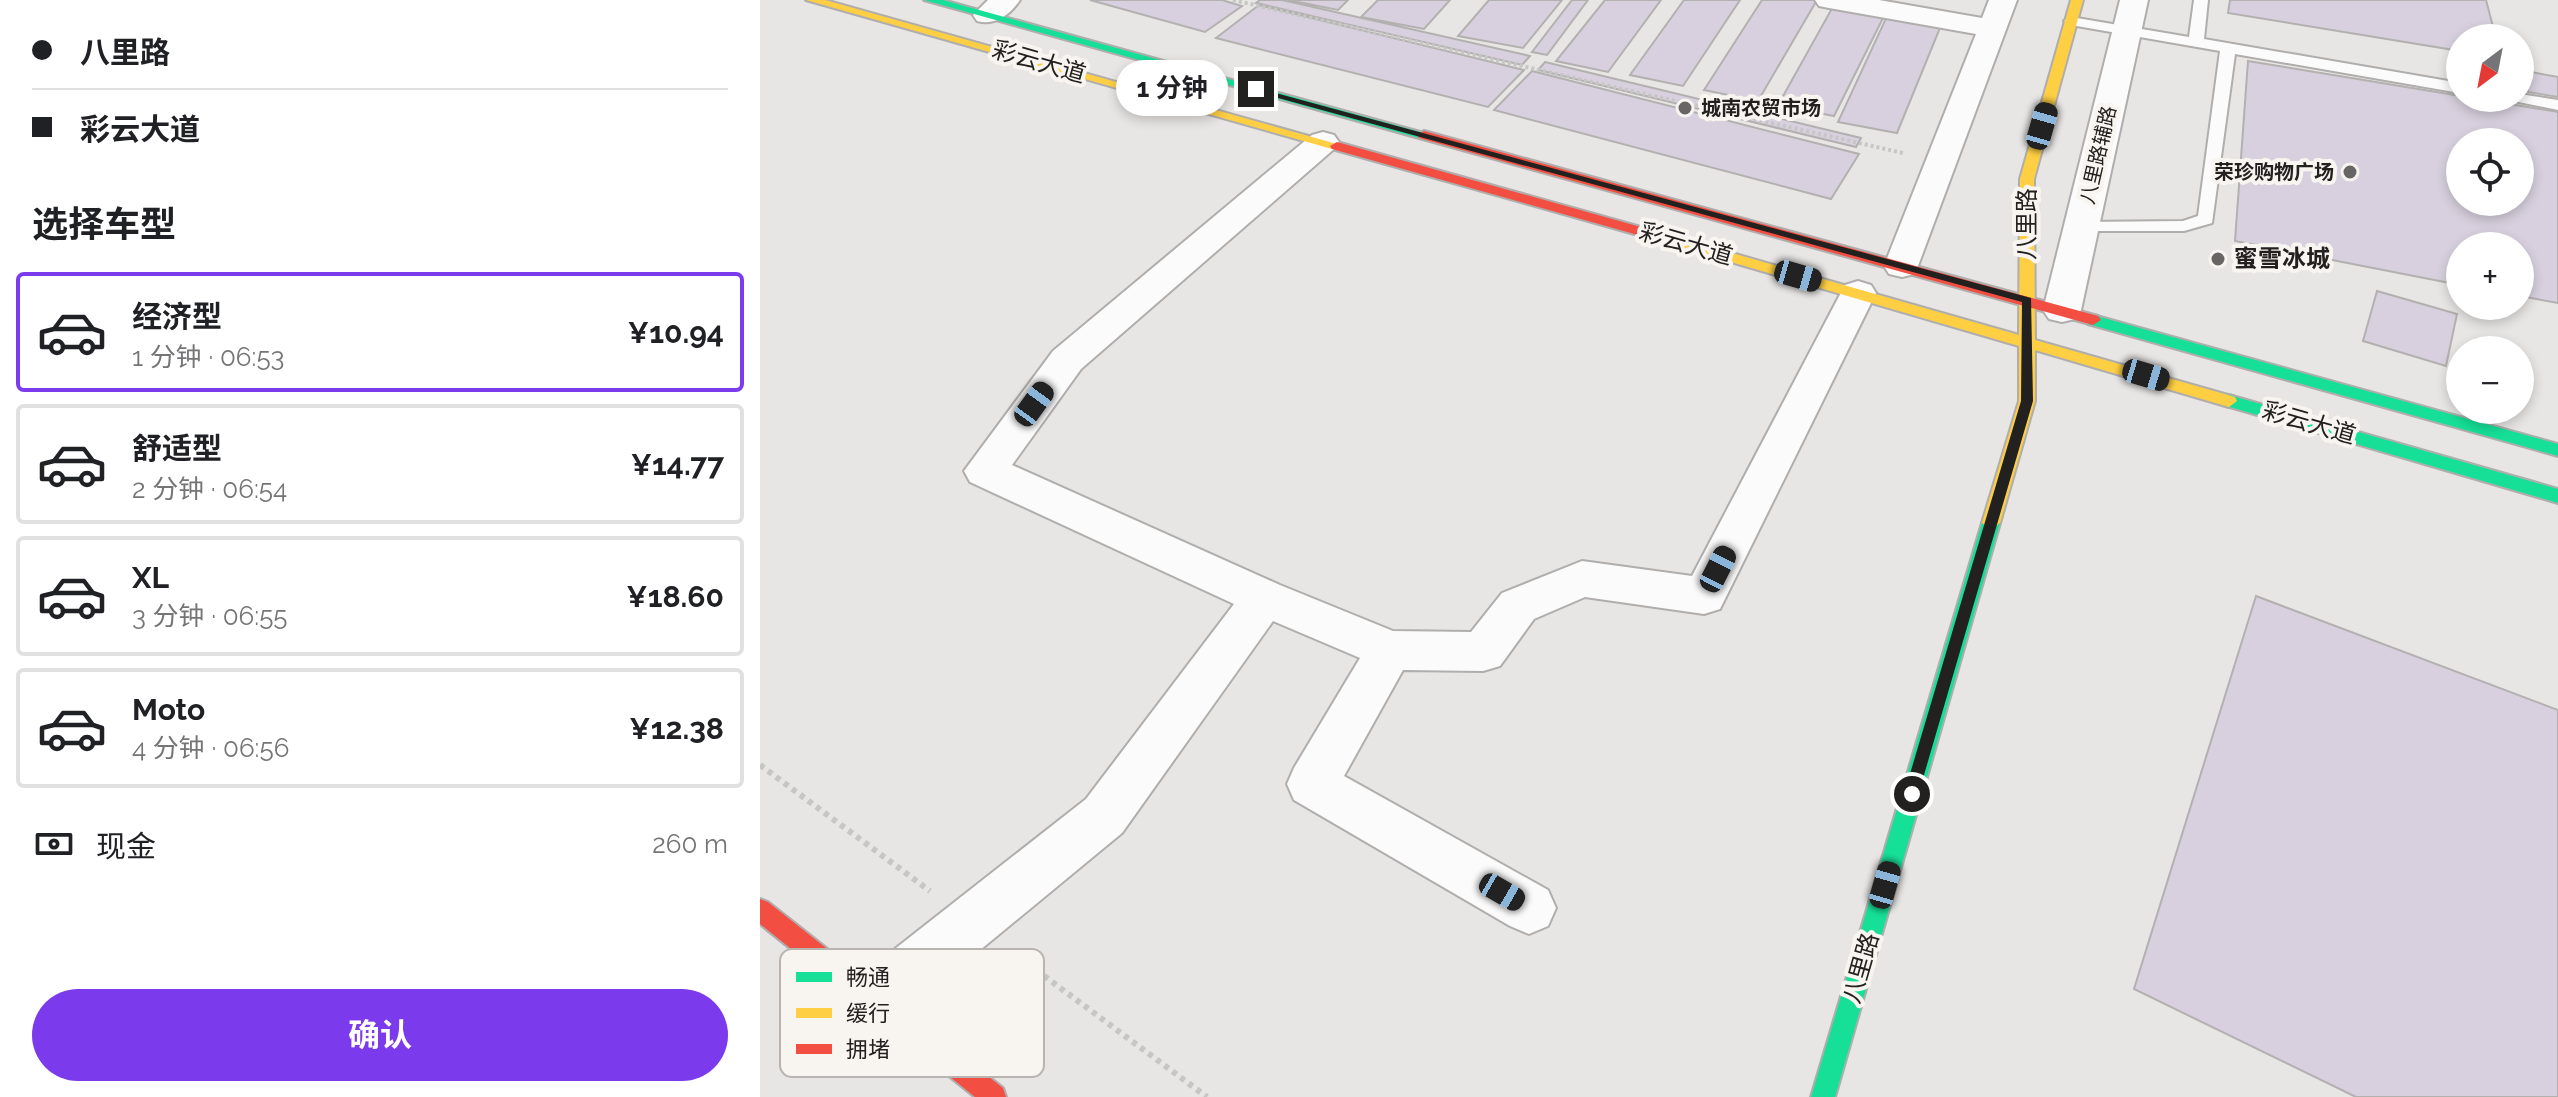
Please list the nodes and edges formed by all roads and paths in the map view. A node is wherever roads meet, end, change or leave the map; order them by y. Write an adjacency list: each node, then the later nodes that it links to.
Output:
1 (812, 0): 16 (main road, 彩云大道)
2 (930, 0): 7 (main road, 彩云大道)
3 (1233, 0): 17 (path)
4 (1829, 0): 8 (street)
5 (2077, 0): 10 (main road, 八里路)
6 (2201, 0): 11 (lane)
7 (997, 8): 19 (main road, 彩云大道)
8 (1997, 14): 17 (street)
9 (2130, 16): 10 (lane); 11 (lane); 18 (street, 八里路辅路)
10 (2071, 21): 21 (main road, 八里路)
11 (2196, 43): 12 (lane)
12 (2228, 48): 13 (lane); 18 (lane)
13 (2446, 86)
14 (2534, 101): 15 (lane)
15 (2558, 105)
16 (1323, 142): 20 (main road, 彩云大道); 26 (street)
17 (1941, 162): 19 (street)
18 (2081, 227): 22 (street, 八里路辅路)
19 (1902, 266): 21 (main road, 彩云大道)
20 (1858, 293): 23 (main road, 彩云大道); 27 (street)
21 (2027, 300): 22 (main road, 彩云大道); 23 (main road, 八里路)
22 (2062, 310): 24 (main road, 彩云大道)
23 (2028, 342): 25 (main road, 彩云大道); 34 (main road, 八里路)
24 (2558, 450)
25 (2558, 496)
26 (1264, 598): 27 (street); 31 (street)
27 (1390, 650): 28 (street)
28 (1529, 908)
29 (760, 910): 30 (main road)
30 (809, 949)
31 (939, 949)
32 (969, 1077): 33 (main road)
33 (994, 1097)
34 (1823, 1097)

